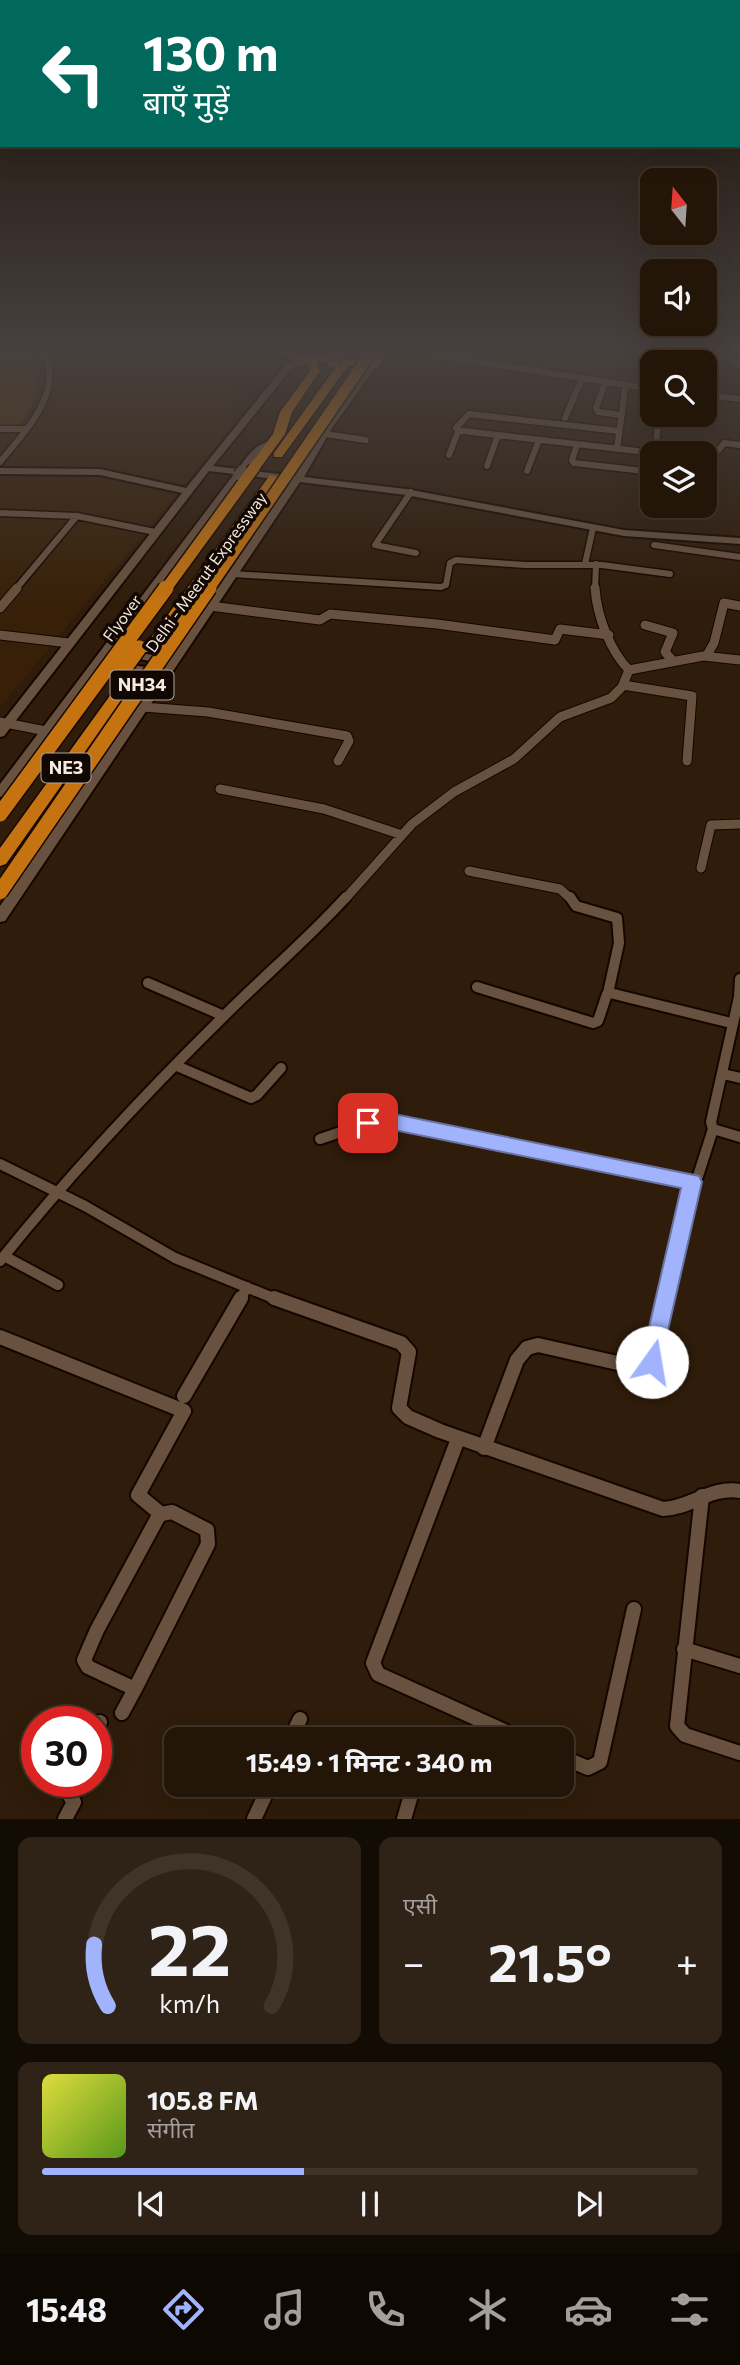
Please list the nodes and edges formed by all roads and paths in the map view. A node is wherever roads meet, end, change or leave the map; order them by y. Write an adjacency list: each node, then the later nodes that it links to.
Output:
1 (498, 435): 24 (street)
2 (21, 436): 23 (street)
3 (232, 436): 26 (street)
4 (277, 436): 14 (highway, NH34)
5 (278, 436): 14 (highway, Flyover / NH34, bridge)
6 (289, 436): 30 (highway, Delhi - Meerut Expressway / NE3)
7 (314, 436): 78 (highway, NH34, bridge)
8 (324, 436): 31 (street)
9 (338, 436): 15 (street)
10 (457, 436): 22 (street)
11 (505, 436): 16 (street)
12 (536, 436): 16 (street)
13 (617, 436): 20 (street)
14 (276, 439): 30 (highway, Flyover / NH34)
15 (366, 440)
16 (535, 440): 17 (street); 28 (street)
17 (577, 445): 20 (street); 25 (street)
18 (740, 445): 19 (street)
19 (717, 450)
20 (610, 453): 21 (street); 25 (street)
21 (640, 453)
22 (449, 455)
23 (0, 462)
24 (487, 466)
25 (604, 467): 29 (street)
26 (206, 468): 31 (street); 32 (street)
27 (0, 471): 32 (street)
28 (527, 471)
29 (640, 471)
30 (259, 473): 53 (street); 60 (highway, Delhi - Meerut Expressway / NE3); 71 (highway, Flyover / NH34, bridge)
31 (297, 477): 33 (street); 44 (street)
32 (188, 491): 37 (street)
33 (411, 492): 36 (street); 40 (street)
34 (0, 513): 35 (street)
35 (77, 516): 37 (street); 48 (street)
36 (593, 528): 38 (street); 42 (street)
37 (155, 532): 52 (street)
38 (740, 541)
39 (654, 545): 41 (street)
40 (416, 553)
41 (740, 557)
42 (585, 564): 43 (street); 44 (street)
43 (596, 564): 45 (street); 51 (street)
44 (233, 573): 46 (street)
45 (670, 574)
46 (210, 606): 51 (street); 58 (street)
47 (740, 606): 54 (street)
48 (0, 608)
49 (645, 625): 56 (street)
50 (0, 635): 52 (street)
51 (609, 635): 59 (street)
52 (69, 643): 64 (street)
53 (106, 650): 57 (street); 58 (street)
54 (707, 655): 55 (street); 56 (street)
55 (740, 660)
56 (673, 661): 59 (street)
57 (97, 662): 61 (street); 65 (street)
58 (173, 662): 61 (street)
59 (629, 670): 62 (street)
60 (127, 674): 74 (highway, Delhi - Meerut Expressway / NE3); 75 (highway, Delhi - Meerut Expressway / NE3)
61 (165, 674): 63 (street)
62 (623, 685): 68 (street); 73 (street)
63 (143, 707): 67 (street); 79 (street)
64 (4, 722): 65 (street); 66 (street)
65 (46, 731): 70 (street)
66 (0, 733)
67 (338, 761)
68 (687, 761)
69 (220, 789): 73 (street)
70 (0, 793)
71 (0, 814)
72 (740, 824): 76 (street)
73 (402, 835): 85 (street)
74 (0, 841)
75 (0, 860)
76 (701, 868)
77 (469, 871): 83 (street)
78 (0, 892)
79 (0, 917)
80 (740, 979): 84 (street)
81 (148, 983): 85 (street)
82 (477, 988): 83 (street)
83 (608, 993): 86 (street)
84 (739, 997): 86 (street)
85 (224, 1016): 87 (street)
86 (731, 1023): 89 (street)
87 (177, 1066): 88 (street); 96 (street)
88 (281, 1068)
89 (723, 1074): 90 (street); 91 (street)
90 (740, 1078)
91 (713, 1129): 92 (street); 95 (street)
92 (740, 1137)
93 (320, 1139): 95 (street)
94 (0, 1164): 96 (street)
95 (692, 1182): 103 (street)
96 (56, 1191): 97 (street); 99 (street)
97 (2, 1259): 98 (street)
98 (58, 1285)
99 (247, 1287): 101 (street); 102 (street)
100 (0, 1337): 106 (street)
101 (184, 1396)
102 (458, 1438): 103 (street); 114 (street)
103 (484, 1448): 105 (street)
104 (740, 1491): 105 (street)
105 (702, 1496): 108 (street)
106 (161, 1514): 110 (street); 110 (street)
107 (634, 1609): 116 (street)
108 (684, 1649): 109 (street); 115 (street)
109 (740, 1666)
110 (135, 1689): 111 (street)
111 (122, 1713)
112 (300, 1719): 113 (street)
113 (296, 1727)
114 (495, 1727)
115 (740, 1753)
116 (574, 1762)
117 (70, 1797): 120 (street)
118 (264, 1797): 121 (street)
119 (410, 1797): 122 (street)
120 (65, 1819)
121 (254, 1819)
122 (404, 1819)

